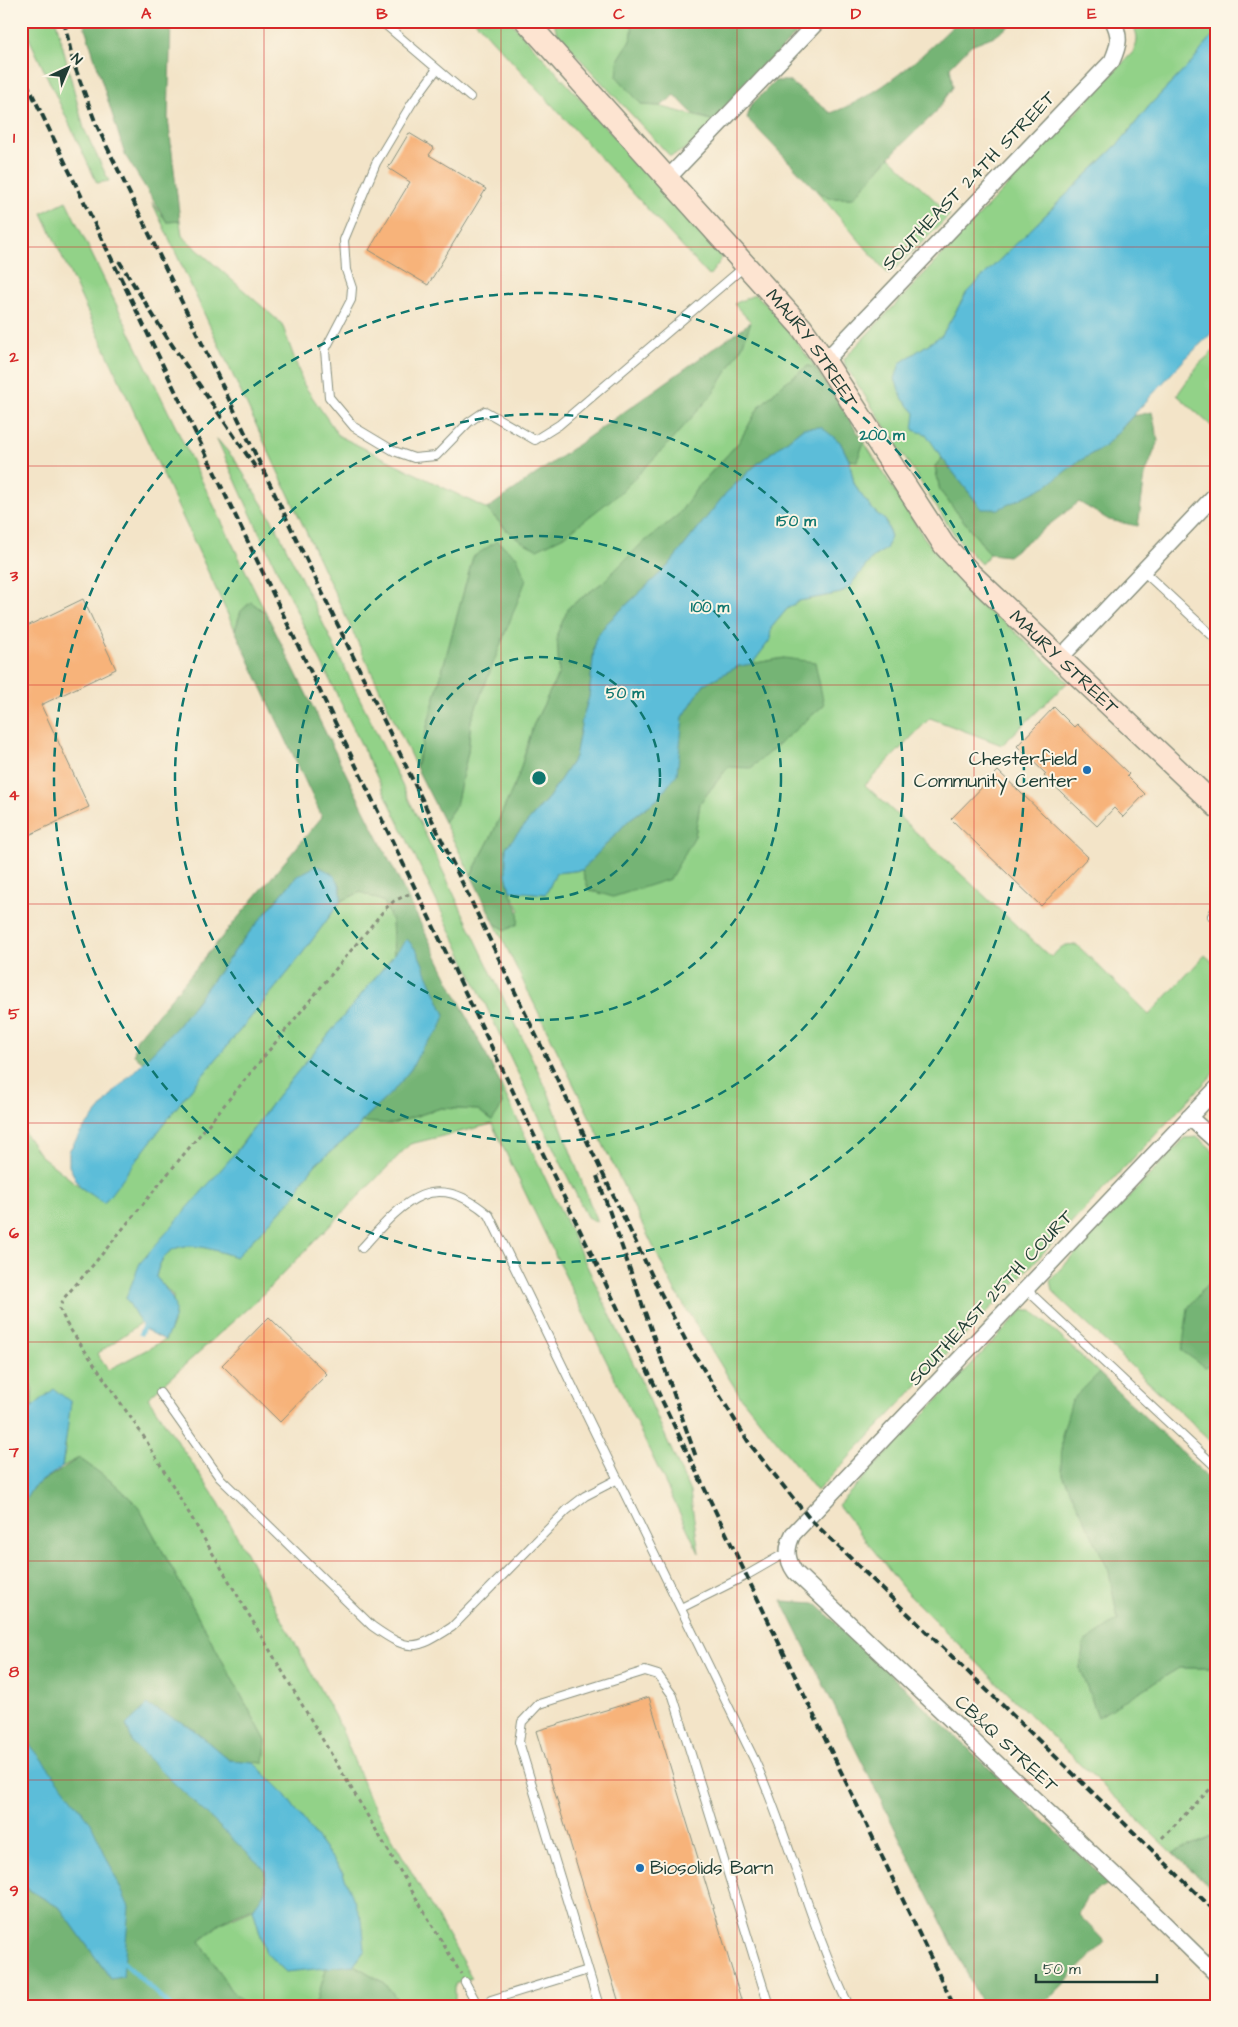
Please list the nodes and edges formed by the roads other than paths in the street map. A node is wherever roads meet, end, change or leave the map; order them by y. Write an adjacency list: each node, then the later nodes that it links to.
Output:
1 (381, 21): 5 (lane)
2 (526, 21): 7 (main road, MAURY STREET)
3 (818, 21): 7 (street)
4 (1113, 21): 9 (street, SOUTHEAST 24TH STREET)
5 (437, 69): 6 (lane); 8 (lane)
6 (470, 98)
7 (667, 179): 8 (main road, MAURY STREET)
8 (745, 265): 9 (main road, MAURY STREET)
9 (825, 361): 13 (main road, MAURY STREET)
10 (1217, 493): 11 (street)
11 (1143, 571): 12 (lane); 13 (street)
12 (1217, 640)
13 (1061, 657): 14 (main road, MAURY STREET)
14 (1217, 806)
15 (1217, 906): 16 (lane)
16 (1212, 916)
17 (1217, 1088): 18 (street, SOUTHEAST 25TH COURT)
18 (1190, 1117): 19 (street); 21 (street, SOUTHEAST 25TH COURT)
19 (1217, 1142)
20 (362, 1248): 24 (lane)
21 (1026, 1289): 23 (lane); 25 (street, SOUTHEAST 25TH COURT)
22 (160, 1393): 24 (lane)
23 (1217, 1468)
24 (618, 1479): 26 (lane)
25 (787, 1552): 26 (lane); 28 (street, CB&Q STREET)
26 (681, 1608): 34 (lane)
27 (588, 1970): 31 (lane); 32 (lane); 33 (lane)
28 (1217, 1975)
29 (465, 1982): 30 (lane)
30 (478, 2006)
31 (482, 2006)
32 (599, 2006)
33 (769, 2006)
34 (849, 2006)

